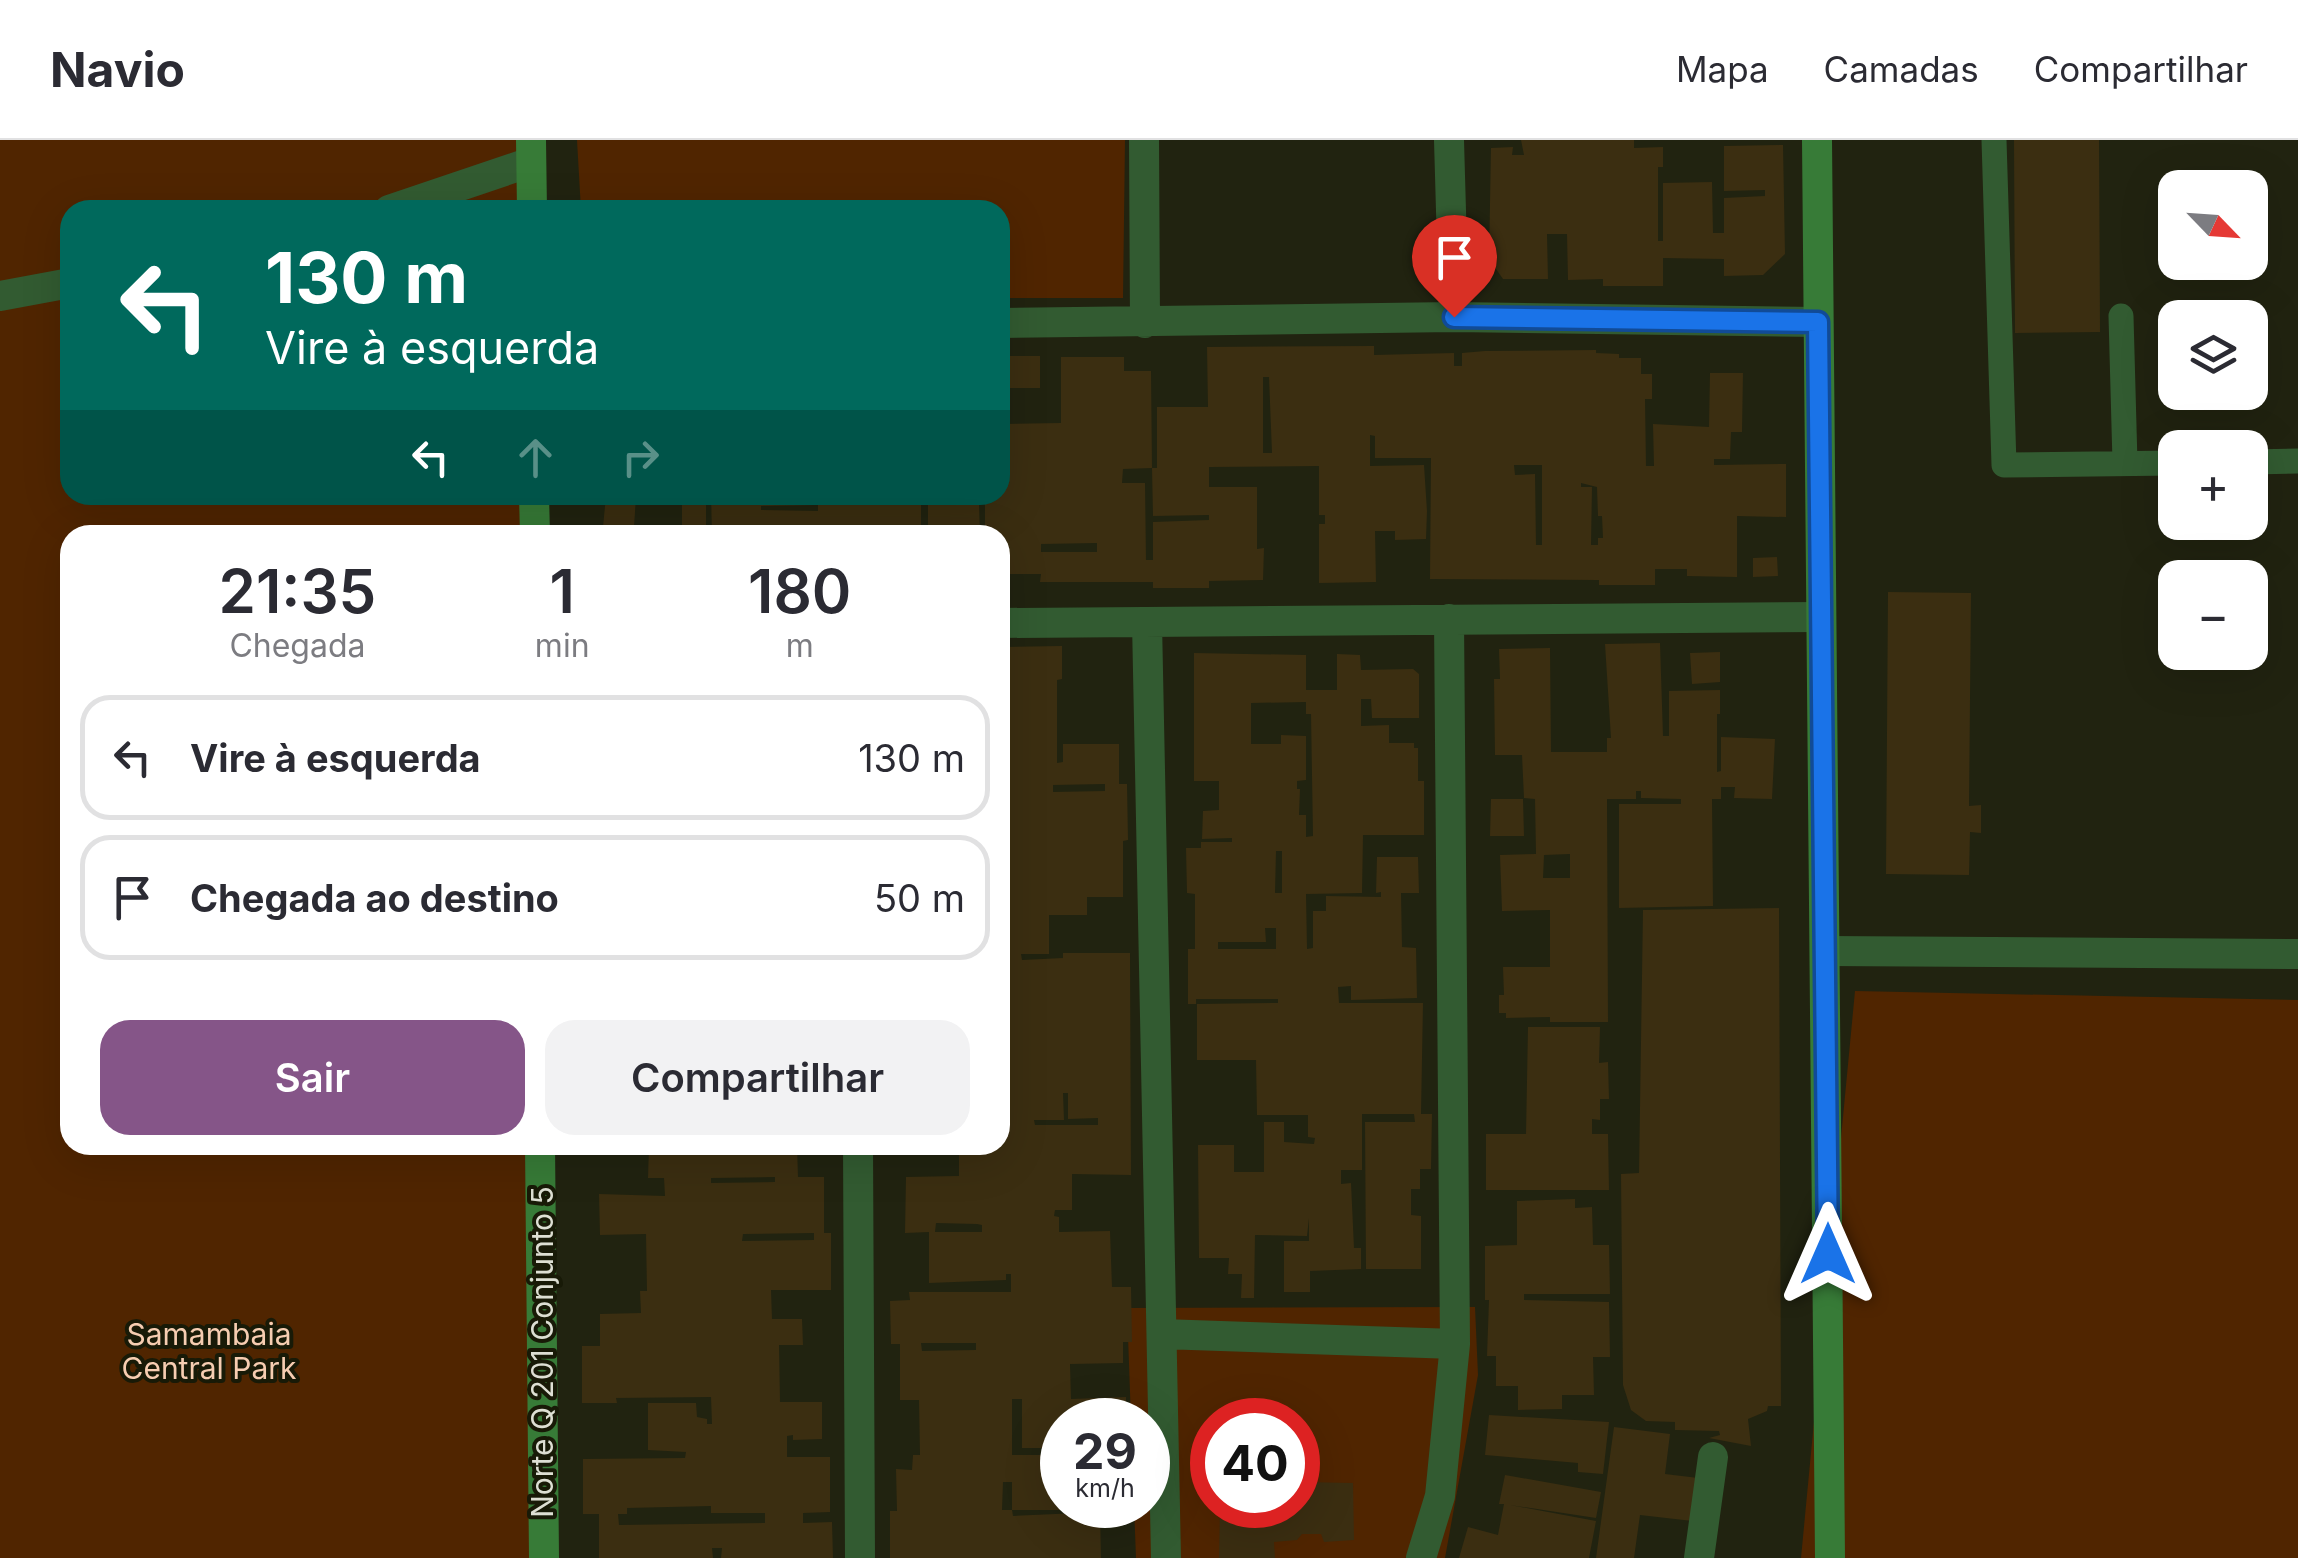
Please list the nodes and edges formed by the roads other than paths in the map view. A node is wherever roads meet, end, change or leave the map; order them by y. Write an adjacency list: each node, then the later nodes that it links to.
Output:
1 (1144, 140): 14 (street)
2 (1449, 140): 11 (street)
3 (1817, 140): 12 (street)
4 (1994, 140): 18 (lane)
5 (531, 151): 6 (street); 7 (street)
6 (413, 200)
7 (532, 200)
8 (60, 285): 9 (street)
9 (0, 296)
10 (2121, 316): 18 (lane)
11 (1454, 317): 12 (street); 14 (street)
12 (1818, 322): 19 (street)
13 (1010, 323): 14 (street)
14 (1145, 323)
15 (2298, 461): 16 (lane)
16 (2268, 462)
17 (2158, 463): 18 (lane)
18 (2126, 464)
19 (1820, 618): 20 (street); 23 (street)
20 (1448, 619): 21 (street); 28 (street)
21 (1146, 622): 22 (street); 27 (street)
22 (1010, 623)
23 (1826, 951): 24 (street); 35 (street)
24 (2298, 954)
25 (540, 1155): 30 (street, Norte Q 201 Conjunto 5)
26 (858, 1155): 31 (street)
27 (1162, 1334): 28 (street); 32 (street)
28 (1455, 1344): 33 (street)
29 (1713, 1457): 34 (street)
30 (544, 1558)
31 (860, 1558)
32 (1166, 1558)
33 (1422, 1558)
34 (1699, 1558)
35 (1830, 1558)

